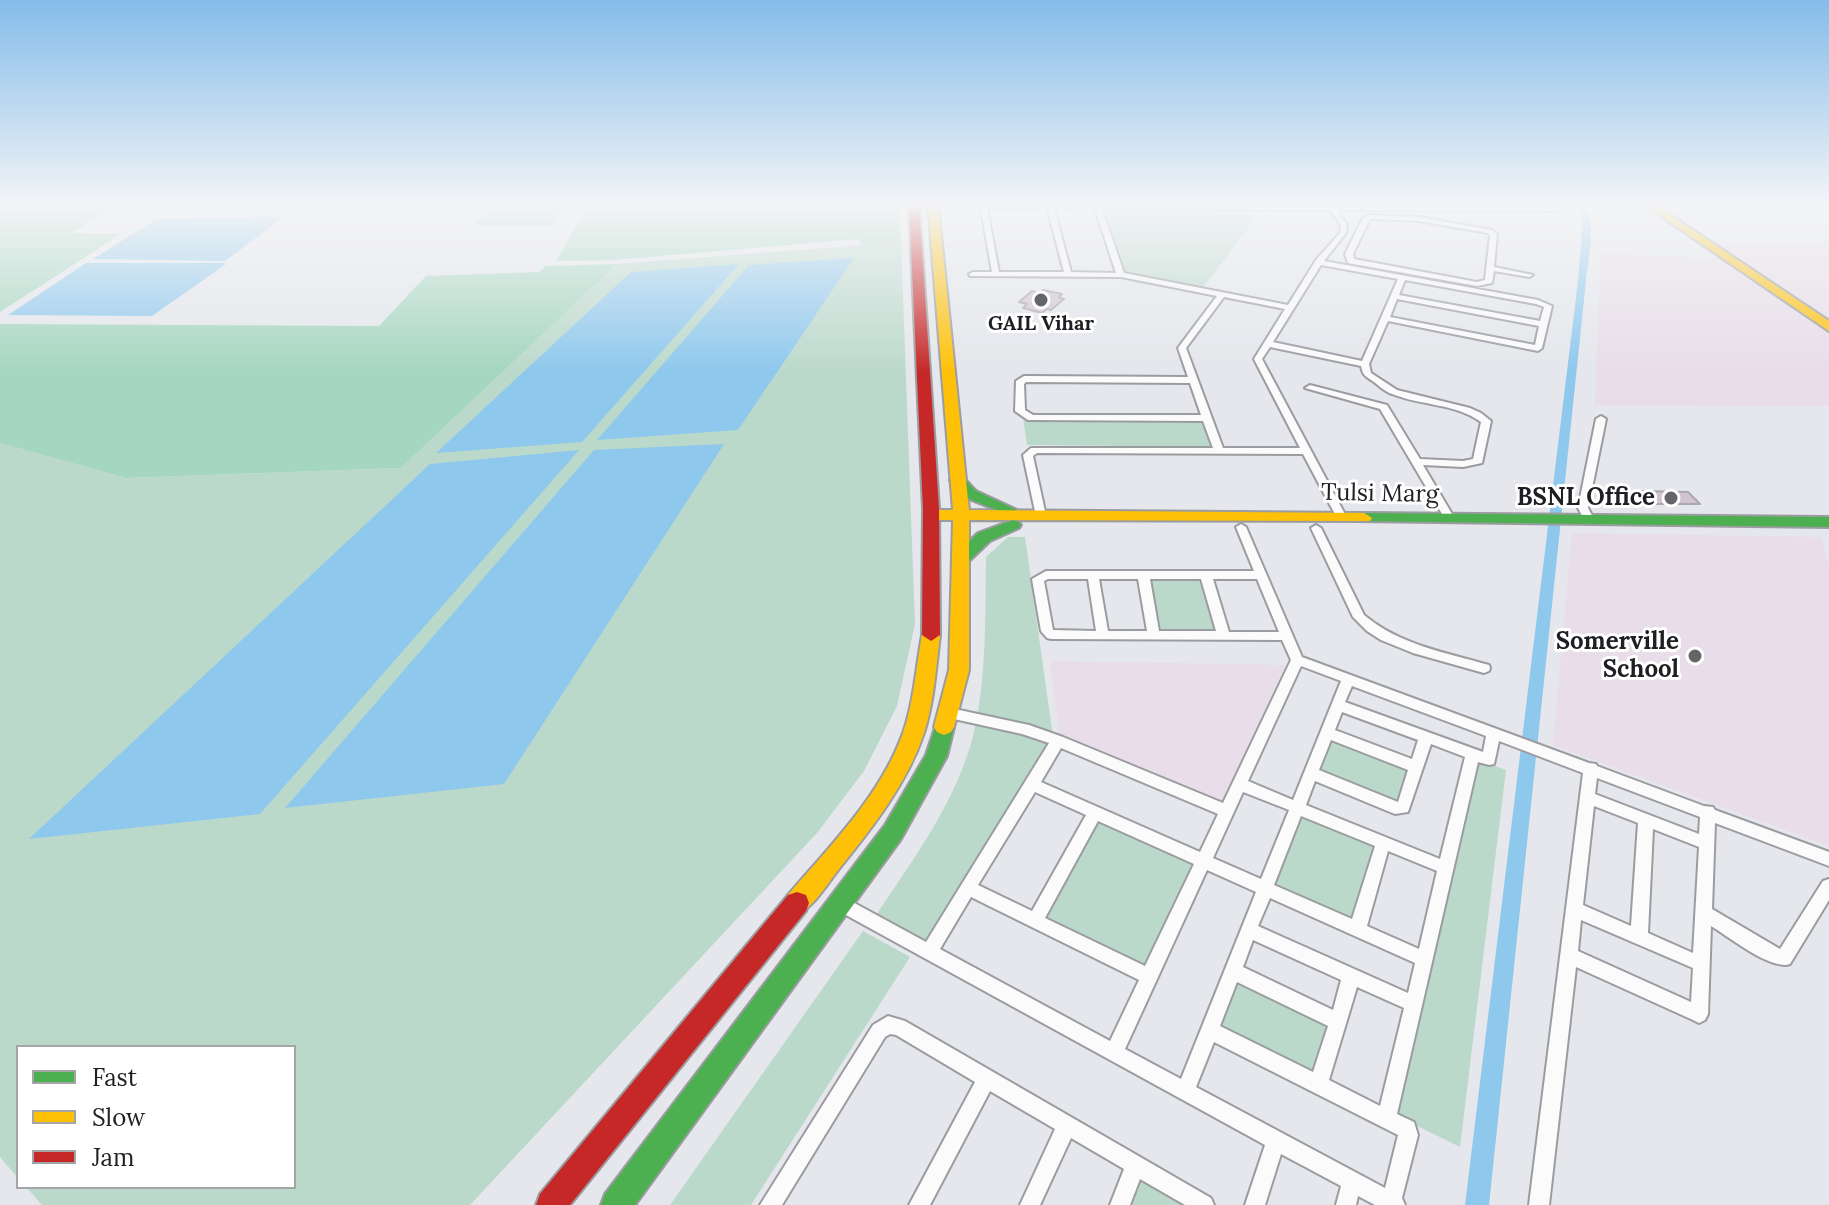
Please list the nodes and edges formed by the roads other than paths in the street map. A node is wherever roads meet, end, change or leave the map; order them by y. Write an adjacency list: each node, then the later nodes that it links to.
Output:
1 (917, 260): 36 (street)
2 (938, 260): 32 (street)
3 (993, 260): 12 (street)
4 (1064, 260): 13 (street)
5 (1116, 260): 14 (street)
6 (1354, 260): 10 (street)
7 (1491, 260): 10 (street)
8 (1731, 260): 22 (street)
9 (1319, 262): 16 (street); 19 (street)
10 (1490, 268): 15 (street)
11 (973, 274): 12 (street)
12 (996, 274): 13 (street)
13 (1068, 274): 14 (street)
14 (1121, 275): 17 (street)
15 (1529, 275)
16 (1403, 277): 18 (street); 21 (street)
17 (1222, 295): 19 (street); 25 (street)
18 (1394, 296): 20 (street); 21 (street)
19 (1291, 308): 23 (street)
20 (1385, 318): 21 (street); 24 (street)
21 (1544, 324)
22 (1829, 327)
23 (1268, 344): 24 (street); 30 (street)
24 (1365, 364): 31 (street)
25 (1193, 380): 27 (street); 27 (street)
26 (1310, 388): 31 (street)
27 (1205, 418): 29 (street)
28 (1601, 419): 40 (street)
29 (1219, 451): 30 (street); 34 (street)
30 (1307, 451): 33 (street)
31 (1417, 462): 35 (street)
32 (958, 480): 34 (street); 37 (street)
33 (1342, 518): 34 (street, Tulsi Marg); 35 (street, Tulsi Marg)
34 (1025, 519): 37 (street, Tulsi Marg); 41 (street, Tulsi Marg); 44 (street)
35 (1450, 519): 39 (street, Tulsi Marg)
36 (931, 520): 37 (street, Tulsi Marg); 109 (street)
37 (961, 520): 44 (street)
38 (1829, 522): 40 (street, Tulsi Marg)
39 (1531, 524): 40 (street, Tulsi Marg); 42 (street, Tulsi Marg)
40 (1585, 524): 43 (street, Tulsi Marg)
41 (1241, 527): 42 (street, Tulsi Marg); 48 (street)
42 (1316, 528): 54 (street)
43 (1829, 532)
44 (961, 559): 57 (street)
45 (1093, 575): 46 (street); 49 (street); 49 (street)
46 (1143, 575): 47 (street); 50 (street)
47 (1206, 575): 48 (street); 51 (street)
48 (1261, 575): 52 (street)
49 (1103, 636): 50 (street)
50 (1154, 636): 51 (street)
51 (1224, 636): 52 (street)
52 (1287, 636): 53 (street)
53 (1297, 660): 55 (street); 67 (street)
54 (1484, 668)
55 (1348, 679): 56 (street); 59 (street)
56 (1338, 705): 58 (street); 60 (street)
57 (950, 713): 61 (street); 82 (street)
58 (1327, 733): 63 (street); 65 (street)
59 (1494, 733): 62 (street); 64 (street)
60 (1426, 737): 62 (street); 63 (street)
61 (1058, 741): 66 (street); 70 (street)
62 (1473, 754): 78 (street)
63 (1417, 767): 65 (street)
64 (1591, 768): 68 (street); 71 (street)
65 (1311, 773): 69 (street)
66 (1031, 784): 72 (street); 80 (street)
67 (1239, 784): 69 (street); 70 (street)
68 (1588, 797): 73 (street); 83 (street)
69 (1297, 808): 74 (street); 81 (street)
70 (1226, 811): 77 (street)
71 (1708, 811): 75 (street); 76 (street)
72 (1095, 813): 77 (street); 85 (street)
73 (1646, 820): 75 (street); 88 (street)
74 (1383, 843): 78 (street); 87 (street)
75 (1706, 843): 84 (street)
76 (1829, 859)
77 (1203, 862): 81 (street); 94 (street)
78 (1446, 868): 91 (street)
79 (1829, 886): 84 (street)
80 (968, 888): 85 (street); 89 (street)
81 (1265, 890): 86 (street); 87 (street)
82 (841, 904): 89 (street); 110 (street)
83 (1574, 909): 88 (street); 90 (street)
84 (1703, 912): 92 (street)
85 (1035, 921): 94 (street)
86 (1249, 930): 93 (street); 95 (street)
87 (1357, 930): 91 (street)
88 (1639, 937): 92 (street)
89 (929, 952): 99 (street)
90 (1568, 955): 92 (street); 118 (street)
91 (1424, 959): 96 (street)
92 (1701, 964)
93 (1233, 971): 97 (street); 98 (street)
94 (1149, 976): 99 (street)
95 (1351, 976): 96 (street); 97 (street)
96 (1414, 1004): 103 (street)
97 (1338, 1022): 101 (street)
98 (1209, 1030): 101 (street); 102 (street)
99 (1114, 1052): 102 (street)
100 (987, 1078): 104 (street); 111 (street); 112 (street)
101 (1319, 1084): 103 (street)
102 (1185, 1091): 105 (street)
103 (1387, 1118): 108 (street)
104 (1067, 1125): 106 (street); 113 (street)
105 (1276, 1140): 107 (street); 116 (street)
106 (1136, 1165): 114 (street); 115 (street)
107 (1352, 1182): 108 (street); 117 (street)
108 (1393, 1204)
109 (551, 1205)
110 (616, 1205)
111 (770, 1205)
112 (919, 1205)
113 (1030, 1205)
114 (1120, 1205)
115 (1204, 1205)
116 (1255, 1205)
117 (1346, 1205)
118 (1539, 1205)

